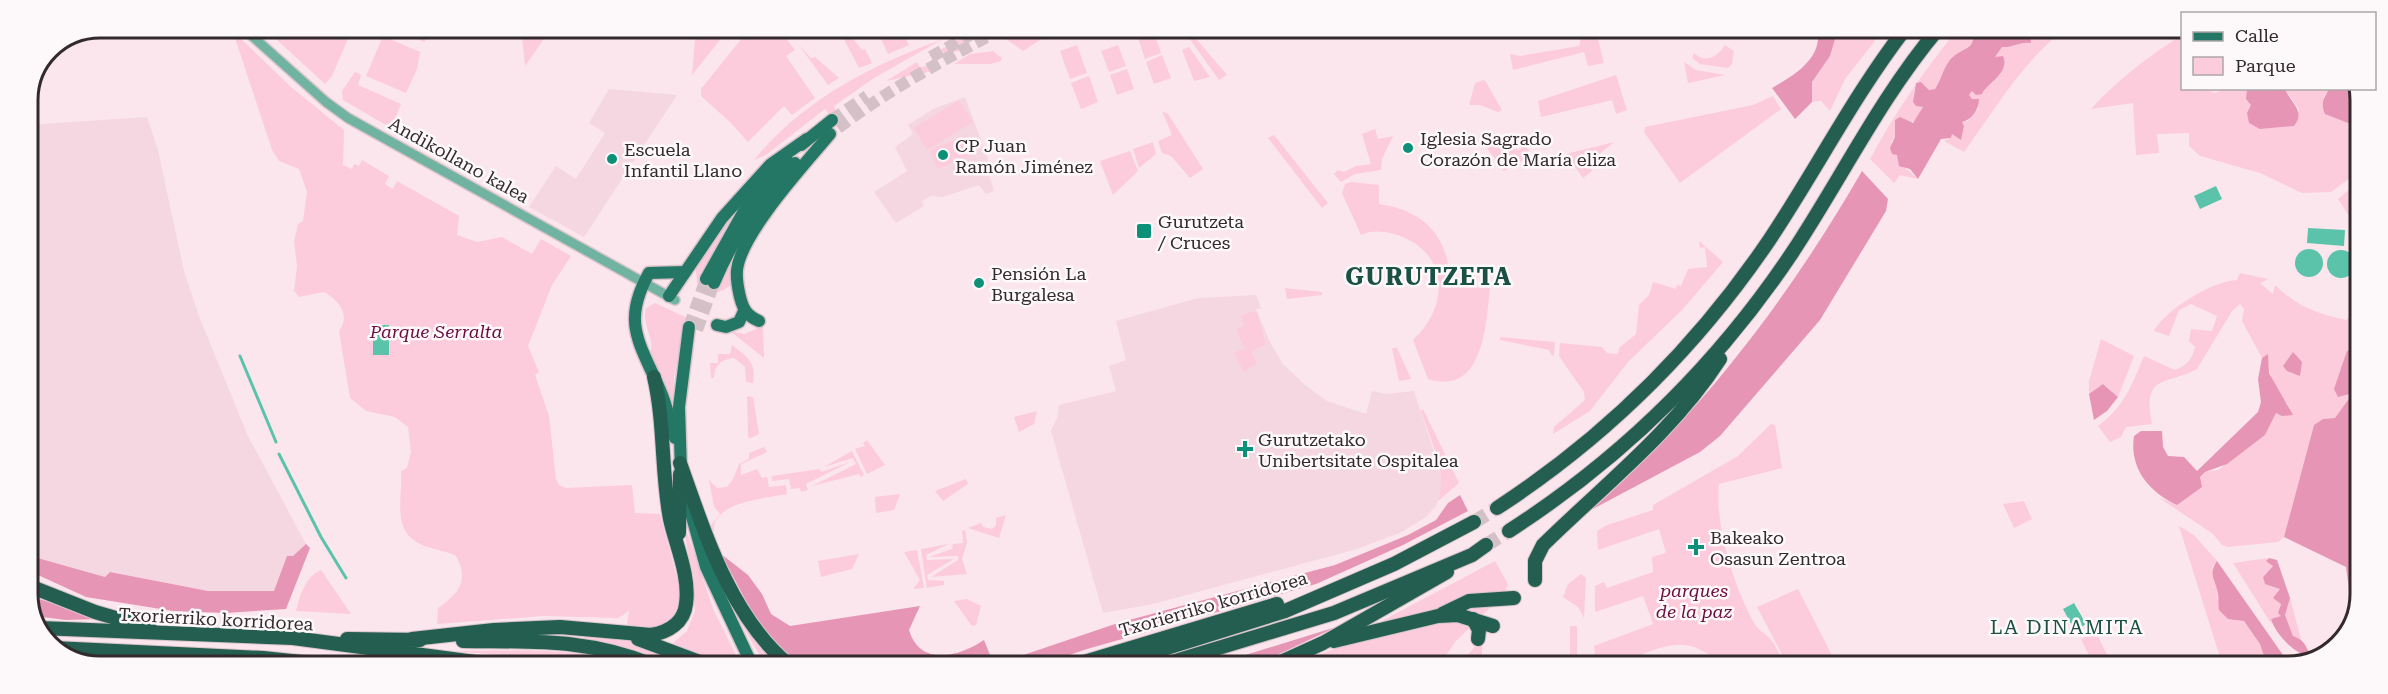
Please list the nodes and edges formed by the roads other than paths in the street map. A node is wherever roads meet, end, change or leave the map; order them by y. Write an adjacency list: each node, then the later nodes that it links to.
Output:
1 (254, 38): 7 (street, Andikollano kalea)
2 (1898, 38): 16 (highway)
3 (1931, 38): 10 (highway)
4 (833, 127): 5 (main road); 5 (main road); 9 (main road)
5 (807, 139): 6 (main road)
6 (685, 272): 7 (main road); 8 (main road)
7 (644, 282): 8 (street, Andikollano kalea); 14 (main road)
8 (672, 298)
9 (744, 311): 11 (main road); 12 (main road)
10 (1748, 314): 18 (highway); 23 (highway)
11 (759, 321)
12 (717, 325)
13 (693, 328): 15 (main road)
14 (654, 377): 15 (main road); 20 (highway)
15 (679, 456): 20 (highway); 41 (main road); 42 (highway)
16 (1497, 508)
17 (1474, 522): 22 (highway)
18 (1509, 531)
19 (1486, 545): 21 (highway)
20 (679, 553): 30 (highway)
21 (1472, 555): 35 (highway); 45 (highway)
22 (1365, 577): 43 (highway, Txorierriko korridorea); 44 (highway)
23 (1535, 580)
24 (38, 589): 31 (highway)
25 (1514, 598): 26 (highway)
26 (1438, 616): 27 (highway); 35 (highway)
27 (1473, 619): 28 (highway); 34 (highway)
28 (1492, 626)
29 (48, 628): 31 (highway, Txorierriko korridorea)
30 (610, 631): 33 (highway); 40 (highway)
31 (166, 633): 32 (highway, Txorierriko korridorea)
32 (293, 638): 33 (highway); 38 (highway, Txorierriko korridorea)
33 (412, 639): 39 (highway)
34 (1478, 639)
35 (1323, 643): 46 (highway)
36 (69, 649): 37 (highway, Txorierriko korridorea)
37 (221, 656)
38 (430, 656)
39 (628, 656)
40 (682, 656)
41 (747, 656)
42 (780, 656)
43 (1104, 656)
44 (1141, 656)
45 (1193, 656)
46 (1294, 656)

